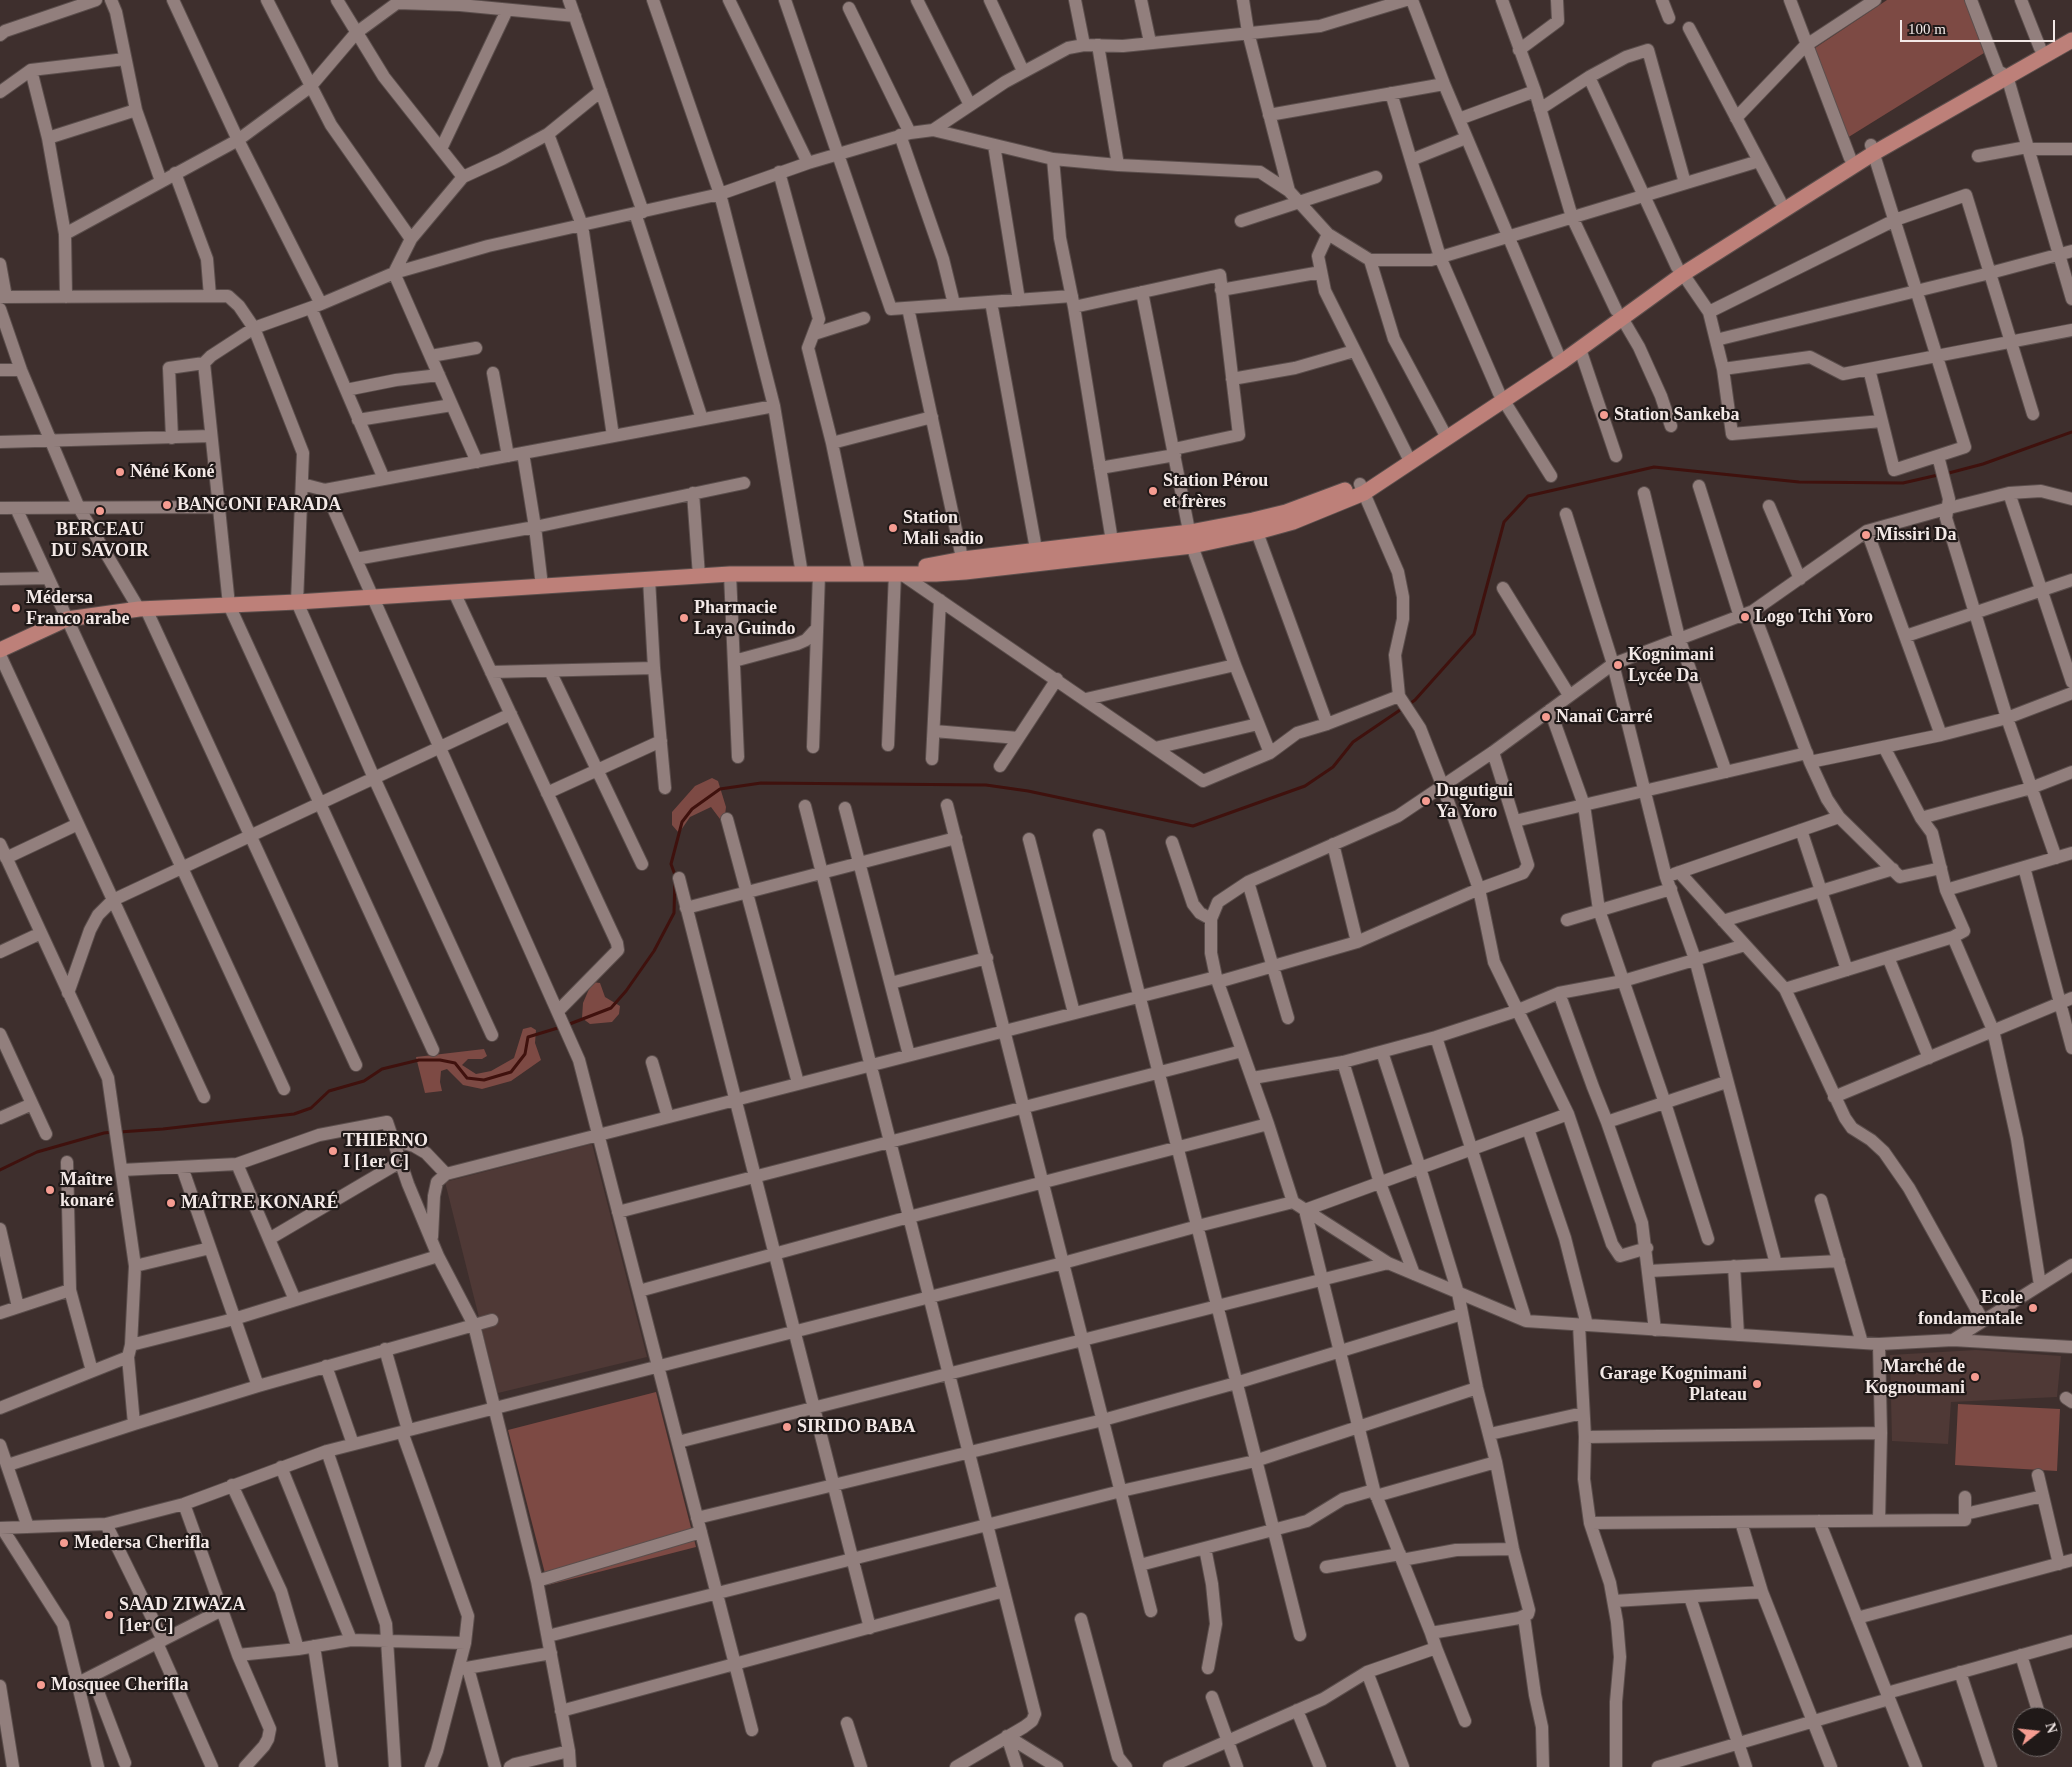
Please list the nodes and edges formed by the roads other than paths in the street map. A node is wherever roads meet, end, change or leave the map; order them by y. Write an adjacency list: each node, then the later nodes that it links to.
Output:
1 (96, 0): 31 (street)
2 (111, 0): 42 (street)
3 (173, 0): 64 (street)
4 (267, 0): 48 (street)
5 (337, 0): 34 (street)
6 (569, 0): 28 (street)
7 (652, 0): 85 (street)
8 (729, 0): 76 (street)
9 (785, 0): 70 (street)
10 (917, 0): 53 (street)
11 (990, 0): 44 (street)
12 (1075, 0): 38 (street)
13 (1141, 0): 36 (street)
14 (1243, 0): 33 (street)
15 (1406, 0): 33 (street)
16 (1412, 0): 47 (street)
17 (1502, 0): 41 (street)
18 (1557, 0): 41 (street)
19 (1662, 0): 29 (street)
20 (1790, 0): 39 (street)
21 (1875, 0): 39 (street)
22 (1971, 0): 45 (street)
23 (2021, 0): 40 (street)
24 (397, 2): 25 (street); 34 (street)
25 (459, 3): 27 (street)
26 (849, 8): 61 (street)
27 (507, 10): 28 (street); 67 (street)
28 (575, 16): 49 (street)
29 (1669, 18)
30 (1689, 28): 57 (street)
31 (2, 29)
32 (2072, 30): 40 (main road)
33 (1248, 32): 36 (street); 56 (street)
34 (356, 33): 48 (street); 67 (street)
35 (2072, 40): 45 (main road)
36 (1150, 42): 37 (street)
37 (1098, 45): 38 (street); 77 (street)
38 (1084, 46): 44 (street)
39 (1805, 46): 57 (street); 72 (street)
40 (2040, 48): 45 (main road)
41 (1519, 50): 50 (street)
42 (125, 59): 43 (street); 55 (street)
43 (31, 70): 51 (street); 62 (street)
44 (1023, 71): 53 (street)
45 (2002, 74): 66 (street); 68 (main road)
46 (1589, 77): 54 (street); 83 (street); 86 (street)
47 (1444, 84): 52 (street); 58 (street)
48 (310, 86): 64 (street); 97 (street)
49 (601, 91): 60 (street); 89 (street)
50 (1535, 91): 54 (street); 58 (street)
51 (0, 92)
52 (1391, 93): 56 (street); 74 (street)
53 (970, 105): 59 (street)
54 (1540, 109): 90 (street)
55 (136, 110): 62 (street); 82 (street)
56 (1269, 114): 84 (street)
57 (1736, 118): 75 (street)
58 (1458, 119): 63 (street)
59 (932, 130): 61 (street); 65 (street)
60 (548, 134): 80 (street); 93 (street)
61 (905, 134): 70 (street); 117 (street)
62 (48, 138): 94 (street)
63 (1466, 138): 74 (street); 96 (street)
64 (238, 140): 79 (street); 118 (street)
65 (994, 145): 73 (street); 113 (street)
66 (2028, 148): 69 (street); 71 (street); 99 (street)
67 (441, 149): 80 (street)
68 (1873, 149): 72 (main road); 91 (street); 103 (main road)
69 (2072, 149)
70 (838, 154): 76 (street); 119 (street)
71 (1978, 156)
72 (1850, 158): 88 (main road)
73 (1053, 159): 77 (street); 115 (street)
74 (1411, 160): 100 (street)
75 (1758, 161): 83 (street); 88 (street)
76 (808, 162): 78 (street)
77 (1118, 165): 84 (street)
78 (779, 172): 85 (street); 126 (street)
79 (175, 173): 82 (street); 110 (street)
80 (463, 177): 97 (street)
81 (1376, 177): 87 (street)
82 (161, 181): 94 (street)
83 (1685, 183): 86 (street)
84 (1290, 191): 87 (street)
85 (720, 194): 89 (street); 146 (street)
86 (1643, 196): 90 (street); 103 (street)
87 (1300, 202): 92 (street); 95 (street)
88 (1780, 202): 103 (main road)
89 (639, 212): 93 (street); 149 (street)
90 (1572, 217): 96 (street); 122 (street)
91 (1895, 220): 106 (street); 109 (street); 121 (street)
92 (1241, 222)
93 (582, 225): 105 (street); 155 (street)
94 (65, 234): 112 (street)
95 (1328, 234): 101 (street); 104 (street)
96 (1508, 236): 100 (street); 132 (street)
97 (411, 239): 105 (street)
98 (2072, 251): 99 (street)
99 (2059, 254): 106 (street); 114 (street)
100 (1440, 257): 101 (street); 144 (street)
101 (1370, 260): 153 (street)
102 (0, 264): 111 (street)
103 (1680, 271): 121 (street); 122 (main road)
104 (1321, 272): 107 (street); 131 (street)
105 (394, 273): 118 (street); 133 (street)
106 (1990, 273): 109 (street); 128 (street)
107 (1221, 290): 108 (street); 142 (street)
108 (1142, 292): 115 (street); 160 (street)
109 (1917, 292): 127 (street); 134 (street)
110 (210, 296): 112 (street); 124 (street)
111 (3, 297): 112 (street)
112 (66, 297)
113 (1019, 300): 115 (street); 116 (street)
114 (2072, 300)
115 (1073, 301): 167 (street)
116 (991, 302): 117 (street); 191 (street)
117 (954, 304): 119 (street)
118 (316, 306): 124 (street); 143 (street)
119 (908, 308): 148 (street)
120 (0, 309): 139 (street)
121 (1709, 312): 127 (street)
122 (1619, 314): 130 (main road); 132 (main road); 152 (street)
123 (864, 318): 126 (street)
124 (254, 328): 135 (street); 171 (street)
125 (2072, 330): 128 (street)
126 (814, 334): 159 (street)
127 (1716, 340): 136 (street)
128 (2011, 342): 134 (street); 147 (street)
129 (476, 348): 133 (street)
130 (1580, 349): 144 (main road); 163 (street)
131 (1354, 351): 142 (street); 164 (street)
132 (1558, 354): 144 (main road)
133 (431, 356): 141 (street)
134 (1937, 356): 137 (street); 165 (street)
135 (204, 363): 154 (street); 156 (street)
136 (1723, 369): 137 (street); 151 (street)
137 (1869, 369): 151 (street)
138 (0, 370): 139 (street)
139 (21, 370): 158 (street)
140 (493, 374): 162 (street)
141 (439, 375): 143 (street); 145 (street)
142 (1232, 379): 160 (street)
143 (346, 390): 150 (street)
144 (1502, 397): 153 (main road); 168 (street)
145 (452, 405): 150 (street); 166 (street)
146 (774, 406): 149 (street); 197 (street)
147 (2033, 414)
148 (932, 416): 159 (street); 193 (street)
149 (702, 419): 155 (street)
150 (358, 420): 169 (street)
151 (1882, 421): 165 (street)
152 (1671, 426)
153 (1445, 434): 164 (main road)
154 (211, 436): 156 (street); 180 (street)
155 (613, 436): 161 (street)
156 (172, 438): 158 (street)
157 (0, 442): 158 (street)
158 (51, 442): 183 (street)
159 (832, 443): 194 (street)
160 (1174, 452): 167 (street); 189 (street)
161 (523, 453): 162 (street); 187 (street)
162 (508, 456): 166 (street)
163 (1616, 456)
164 (1408, 459): 173 (main road)
165 (1939, 459): 184 (street)
166 (477, 462): 169 (street)
167 (1100, 468): 190 (street)
168 (1551, 476)
169 (384, 479): 174 (street)
170 (744, 483): 175 (street)
171 (302, 484): 174 (street); 211 (street)
172 (1698, 486): 216 (street)
173 (1362, 488): 186 (main road); 233 (street)
174 (325, 490): 192 (street)
175 (693, 493): 187 (street); 199 (street)
176 (1644, 493): 220 (street)
177 (2009, 493): 178 (street); 184 (street); 207 (street)
178 (2072, 499)
179 (1770, 506): 203 (street)
180 (219, 507): 183 (street); 212 (street)
181 (0, 508): 182 (street)
182 (16, 508): 183 (street); 200 (street)
183 (79, 508): 213 (street)
184 (1949, 508): 188 (street); 215 (street)
185 (1566, 514): 224 (street)
186 (1255, 526): 189 (main road); 239 (street)
187 (535, 527): 192 (street); 205 (street)
188 (1868, 531): 203 (street); 219 (street)
189 (1191, 539): 190 (main road); 191 (main road); 225 (street)
190 (1112, 542): 191 (main road)
191 (1038, 557): 193 (main road)
192 (356, 559): 209 (street)
193 (964, 566): 195 (main road)
194 (859, 573): 195 (main road); 198 (main road)
195 (897, 573): 210 (street); 244 (street)
196 (730, 574): 197 (main road); 199 (main road); 223 (street)
197 (802, 574): 198 (main road)
198 (819, 574): 218 (street)
199 (699, 576): 202 (main road)
200 (48, 578): 201 (street); 217 (street)
201 (0, 579)
202 (650, 579): 205 (main road); 226 (street)
203 (1800, 579): 214 (street)
204 (2072, 580): 207 (street)
205 (542, 586): 208 (main road)
206 (1503, 588): 232 (street)
207 (2042, 590): 215 (street); 230 (street)
208 (454, 592): 209 (main road); 228 (street)
209 (372, 597): 211 (main road); 245 (street)
210 (940, 600): 229 (street); 240 (street)
211 (297, 602): 212 (main road); 258 (street)
212 (229, 604): 213 (main road); 264 (street)
213 (142, 609): 217 (main road); 275 (street)
214 (1753, 611): 216 (street); 252 (street)
215 (1975, 613): 219 (street); 237 (street)
216 (1740, 617): 220 (street)
217 (67, 619): 221 (main road); 287 (street)
218 (817, 628): 223 (street); 246 (street)
219 (1906, 636): 241 (street)
220 (1679, 638): 224 (street); 256 (street)
221 (0, 650)
222 (0, 655): 273 (street)
223 (734, 660): 251 (street)
224 (1613, 664): 232 (street); 262 (street)
225 (1235, 665): 234 (street); 238 (street)
226 (654, 668): 227 (street); 243 (street)
227 (550, 671): 228 (street); 255 (street)
228 (491, 672): 236 (street)
229 (1057, 679): 234 (street); 242 (street)
230 (2072, 682)
231 (2072, 693): 237 (street)
232 (1569, 695): 235 (street)
233 (1399, 696): 239 (street); 259 (street)
234 (1086, 699): 248 (street)
235 (1550, 710): 249 (street); 266 (street)
236 (510, 714): 245 (street); 263 (street)
237 (2007, 718): 241 (street); 261 (street)
238 (1258, 724): 248 (street); 250 (street)
239 (1327, 724): 250 (street)
240 (934, 731): 242 (street); 253 (street)
241 (1942, 736): 247 (street)
242 (1018, 738): 254 (street)
243 (661, 741): 255 (street); 260 (street)
244 (888, 745)
245 (440, 747): 258 (street); 325 (street)
246 (813, 747)
247 (1884, 747): 252 (street); 270 (street)
248 (1155, 748): 250 (street)
249 (1493, 752): 259 (street); 272 (street)
250 (1270, 753)
251 (738, 757)
252 (1808, 758): 256 (street); 269 (street)
253 (932, 759)
254 (1000, 766)
255 (596, 770): 263 (street); 286 (street)
256 (1726, 772): 262 (street)
257 (2072, 772): 261 (street)
258 (374, 778): 264 (street); 332 (street)
259 (1443, 787): 281 (street); 296 (street)
260 (665, 788)
261 (2031, 788): 270 (street); 284 (street)
262 (1644, 791): 266 (street); 293 (street)
263 (547, 793): 325 (street)
264 (319, 803): 275 (street); 335 (street)
265 (947, 805): 277 (street)
266 (1584, 805): 272 (street); 303 (street)
267 (805, 806): 291 (street)
268 (846, 808): 285 (street)
269 (1839, 817): 274 (street); 290 (street)
270 (1921, 818): 289 (street)
271 (727, 819): 300 (street)
272 (1515, 822): 296 (street)
273 (78, 824): 283 (street); 301 (street)
274 (1801, 830): 292 (street); 299 (street)
275 (250, 835): 287 (street); 343 (street)
276 (1098, 835): 323 (street)
277 (956, 838): 285 (street); 312 (street)
278 (1029, 839): 327 (street)
279 (1172, 842): 304 (street)
280 (0, 844): 283 (street)
281 (1333, 844): 295 (street); 309 (street)
282 (2072, 854): 284 (street)
283 (6, 858): 307 (street)
284 (2056, 858): 288 (street)
285 (859, 863): 291 (street); 319 (street)
286 (642, 864)
287 (182, 867): 301 (street); 348 (street)
288 (2024, 867): 298 (street); 324 (street)
289 (1941, 868): 290 (street); 298 (street)
290 (1893, 869): 299 (street)
291 (822, 872): 300 (street); 342 (street)
292 (1679, 872): 293 (street); 306 (street)
293 (1666, 877): 297 (street)
294 (679, 878): 302 (street)
295 (1248, 882): 304 (street); 315 (street)
296 (1479, 889): 309 (street); 326 (street)
297 (1671, 889): 303 (street); 314 (street)
298 (1946, 890): 308 (street)
299 (1821, 891): 306 (street); 316 (street)
300 (747, 892): 302 (street); 347 (street)
301 (113, 900): 321 (street); 349 (street)
302 (686, 908): 351 (street)
303 (1600, 910): 305 (street); 318 (street)
304 (1210, 919): 317 (street)
305 (1567, 920)
306 (1723, 921): 310 (street)
307 (41, 933): 311 (street); 321 (street)
308 (1953, 937): 313 (street); 330 (street)
309 (1357, 942): 315 (street)
310 (1745, 945): 314 (street); 320 (street)
311 (0, 952)
312 (987, 958): 319 (street); 329 (street)
313 (1888, 958): 316 (street); 339 (street)
314 (1695, 960): 318 (street); 346 (street)
315 (1273, 966): 317 (street); 328 (street)
316 (1847, 970): 320 (street)
317 (1217, 979): 323 (street); 336 (street)
318 (1623, 981): 322 (street); 352 (street)
319 (891, 983): 338 (street)
320 (1785, 989): 350 (street)
321 (68, 993): 372 (street)
322 (1559, 993): 326 (street); 358 (street)
323 (1139, 996): 327 (street); 344 (street)
324 (2066, 1000): 330 (street); 334 (street)
325 (558, 1011): 362 (street)
326 (1516, 1011): 333 (street); 355 (street)
327 (1074, 1013): 329 (street)
328 (1288, 1018)
329 (1005, 1030): 338 (street); 354 (street)
330 (1993, 1030): 339 (street); 401 (street)
331 (0, 1034): 353 (street)
332 (492, 1035)
333 (1436, 1038): 337 (street); 366 (street)
334 (2072, 1048)
335 (433, 1050)
336 (1242, 1051): 344 (street); 345 (street)
337 (1382, 1052): 341 (street); 371 (street)
338 (908, 1055): 342 (street)
339 (1929, 1058): 350 (street)
340 (652, 1062): 356 (street)
341 (1343, 1062): 345 (street); 376 (street)
342 (870, 1064): 347 (street); 364 (street)
343 (356, 1065)
344 (1158, 1073): 354 (street); 365 (street)
345 (1253, 1078): 359 (street)
346 (1726, 1082): 352 (street); 394 (street)
347 (798, 1083): 351 (street)
348 (284, 1089)
349 (204, 1097)
350 (1834, 1097): 414 (street)
351 (735, 1099): 356 (street); 374 (street)
352 (1665, 1103): 358 (street); 385 (street)
353 (32, 1104): 357 (street); 361 (street)
354 (1024, 1107): 364 (street); 375 (street)
355 (1568, 1114): 360 (street); 388 (street)
356 (668, 1116): 362 (street)
357 (0, 1118)
358 (1607, 1122): 388 (street)
359 (1268, 1124): 365 (street); 378 (street)
360 (1528, 1128): 366 (street); 416 (street)
361 (46, 1134)
362 (598, 1134): 373 (street); 380 (street)
363 (393, 1140): 368 (street); 369 (street); 373 (street)
364 (890, 1141): 374 (street); 381 (street)
365 (1178, 1148): 375 (street); 382 (street)
366 (1472, 1149): 371 (street); 413 (street)
367 (67, 1162): 402 (street)
368 (400, 1162): 384 (street); 386 (street)
369 (238, 1164): 370 (street); 384 (street)
370 (182, 1167): 372 (street); 387 (street)
371 (1420, 1168): 376 (street); 404 (street)
372 (122, 1170): 396 (street)
373 (446, 1174): 386 (street)
374 (754, 1176): 380 (street); 389 (street)
375 (1043, 1182): 381 (street); 392 (street)
376 (1380, 1183): 379 (street); 399 (street)
377 (1821, 1200): 391 (street)
378 (1293, 1202): 379 (street); 382 (street)
379 (1305, 1210): 393 (street); 400 (street)
380 (618, 1212): 403 (street)
381 (909, 1217): 389 (street); 405 (street)
382 (1198, 1226): 392 (street); 407 (street)
383 (1, 1238): 408 (street)
384 (269, 1239): 406 (street)
385 (1708, 1239)
386 (431, 1240): 390 (street)
387 (210, 1248): 396 (street); 411 (street)
388 (1647, 1248): 398 (street)
389 (774, 1254): 403 (street); 418 (street)
390 (438, 1256): 406 (street); 415 (street)
391 (1839, 1261): 394 (street); 422 (street)
392 (1063, 1263): 405 (street); 420 (street)
393 (1388, 1263): 399 (street); 400 (street)
394 (1776, 1264): 397 (street)
395 (2072, 1264): 401 (street)
396 (135, 1266): 426 (street)
397 (1734, 1266): 398 (street); 419 (street)
398 (1649, 1271): 417 (street)
399 (1414, 1274): 404 (street)
400 (1322, 1280): 407 (street); 427 (street)
401 (2040, 1285): 414 (street)
402 (70, 1290): 408 (street); 430 (street)
403 (639, 1290): 429 (street)
404 (1458, 1292): 410 (street); 413 (street)
405 (929, 1298): 418 (street); 431 (street)
406 (295, 1300): 411 (street)
407 (1217, 1306): 420 (street); 432 (street)
408 (18, 1307): 409 (street)
409 (0, 1312)
410 (1462, 1314): 427 (street); 434 (street)
411 (234, 1319): 426 (street); 433 (street)
412 (492, 1320): 415 (street)
413 (1526, 1321): 416 (street)
414 (1983, 1321): 421 (street)
415 (474, 1325): 425 (street); 436 (street)
416 (1583, 1325): 417 (street); 438 (street)
417 (1656, 1330): 419 (street)
418 (794, 1332): 429 (street); 437 (street)
419 (1738, 1335): 422 (street)
420 (1083, 1340): 431 (street); 439 (street)
421 (1953, 1340): 423 (street); 424 (street)
422 (1862, 1343): 423 (street)
423 (1880, 1344): 444 (street)
424 (2072, 1347)
425 (385, 1349): 428 (street); 442 (street)
426 (130, 1351): 430 (street); 440 (street)
427 (1338, 1351): 432 (street); 441 (street)
428 (326, 1366): 433 (street); 447 (street)
429 (658, 1367): 436 (street); 446 (street)
430 (92, 1371): 435 (street)
431 (948, 1374): 437 (street); 450 (street)
432 (1236, 1383): 439 (street); 451 (street)
433 (258, 1386): 440 (street)
434 (1477, 1388): 441 (street); 443 (street)
435 (0, 1408)
436 (494, 1408): 442 (street); 483 (street)
437 (813, 1408): 446 (street); 457 (street)
438 (1583, 1412): 443 (street); 445 (street)
439 (1103, 1420): 450 (street); 458 (street)
440 (134, 1424): 453 (street)
441 (1358, 1428): 451 (street); 459 (street)
442 (405, 1431): 447 (street); 502 (street)
443 (1490, 1434): 452 (street)
444 (1880, 1434): 445 (street); 465 (street)
445 (1585, 1437): 468 (street)
446 (678, 1442): 464 (street)
447 (353, 1444): 449 (street)
448 (0, 1445): 453 (street)
449 (327, 1451): 454 (street); 501 (street)
450 (968, 1453): 457 (street); 470 (street)
451 (1255, 1461): 458 (street); 473 (street)
452 (1496, 1462): 459 (street); 476 (street)
453 (8, 1466): 471 (street)
454 (281, 1467): 456 (street); 498 (street)
455 (2038, 1475): 460 (street)
456 (232, 1485): 462 (street); 505 (street)
457 (833, 1486): 464 (street); 478 (street)
458 (1121, 1491): 470 (street); 481 (street)
459 (1375, 1493): 473 (street); 477 (street)
460 (2043, 1496): 463 (street); 480 (street)
461 (1965, 1498): 463 (street)
462 (184, 1504): 469 (street); 489 (street)
463 (1965, 1514): 465 (street)
464 (697, 1518): 474 (street)
465 (1879, 1520): 466 (street)
466 (1819, 1521): 467 (street); 492 (street)
467 (1741, 1522): 468 (street); 485 (street)
468 (1590, 1523): 488 (street)
469 (106, 1524): 471 (street); 500 (street)
470 (987, 1525): 478 (street); 484 (street)
471 (28, 1527): 472 (street)
472 (1, 1528): 515 (street)
473 (1274, 1530): 475 (street); 496 (street)
474 (701, 1532): 483 (street); 486 (street)
475 (1205, 1548): 481 (street); 511 (street)
476 (1513, 1549): 477 (street); 491 (street)
477 (1401, 1557): 482 (street); 495 (street)
478 (852, 1559): 486 (street); 494 (street)
479 (2072, 1560): 480 (street)
480 (2059, 1564): 492 (street)
481 (1140, 1565): 490 (street)
482 (1326, 1567)
483 (537, 1581): 497 (street)
484 (1004, 1591): 494 (street); 526 (street)
485 (1762, 1592): 487 (street); 523 (street)
486 (717, 1593): 497 (street); 509 (street)
487 (1690, 1597): 488 (street); 528 (street)
488 (1614, 1602): 551 (street)
489 (222, 1610): 500 (street); 507 (street)
490 (1151, 1611)
491 (1524, 1617): 495 (street); 550 (street)
492 (1857, 1618): 517 (street)
493 (1081, 1619): 545 (street)
494 (870, 1628): 509 (street)
495 (1431, 1633): 504 (street)
496 (1300, 1635)
497 (548, 1636): 506 (street)
498 (351, 1640): 501 (street); 503 (street)
499 (2072, 1640): 508 (street)
500 (160, 1641): 514 (street); 533 (street)
501 (387, 1641): 502 (street); 536 (street)
502 (465, 1643): 510 (street)
503 (314, 1646): 505 (street); 535 (street)
504 (1436, 1648): 512 (street); 522 (street)
505 (298, 1649): 507 (street)
506 (551, 1652): 510 (street); 521 (street)
507 (238, 1655): 534 (street)
508 (2021, 1655): 513 (street); 519 (street)
509 (735, 1664): 521 (street); 525 (street)
510 (463, 1668): 537 (street); 538 (street)
511 (1208, 1668)
512 (1367, 1672): 520 (street); 549 (street)
513 (1960, 1672): 517 (street); 556 (street)
514 (92, 1676): 515 (street); 530 (street)
515 (78, 1683): 532 (street)
516 (0, 1686): 531 (street)
517 (1888, 1696): 523 (street); 555 (street)
518 (1212, 1697): 527 (street)
519 (2037, 1707)
520 (1297, 1710): 527 (street); 548 (street)
521 (561, 1711): 529 (street)
522 (1466, 1721)
523 (1813, 1721): 528 (street); 554 (street)
524 (847, 1722): 541 (street)
525 (752, 1730)
526 (1007, 1736): 542 (street); 543 (street); 544 (street)
527 (1228, 1741): 546 (street); 547 (street)
528 (1738, 1743): 552 (street); 553 (street)
529 (569, 1750): 539 (street); 540 (street)
530 (125, 1763)
531 (14, 1767)
532 (98, 1767)
533 (212, 1767)
534 (245, 1767)
535 (332, 1767)
536 (395, 1767)
537 (431, 1767)
538 (495, 1767)
539 (510, 1767)
540 (570, 1767)
541 (861, 1767)
542 (956, 1767)
543 (1017, 1767)
544 (1057, 1767)
545 (1126, 1767)
546 (1169, 1767)
547 (1237, 1767)
548 (1320, 1767)
549 (1403, 1767)
550 (1543, 1767)
551 (1616, 1767)
552 (1658, 1767)
553 (1746, 1767)
554 (1831, 1767)
555 (1916, 1767)
556 (1992, 1767)

